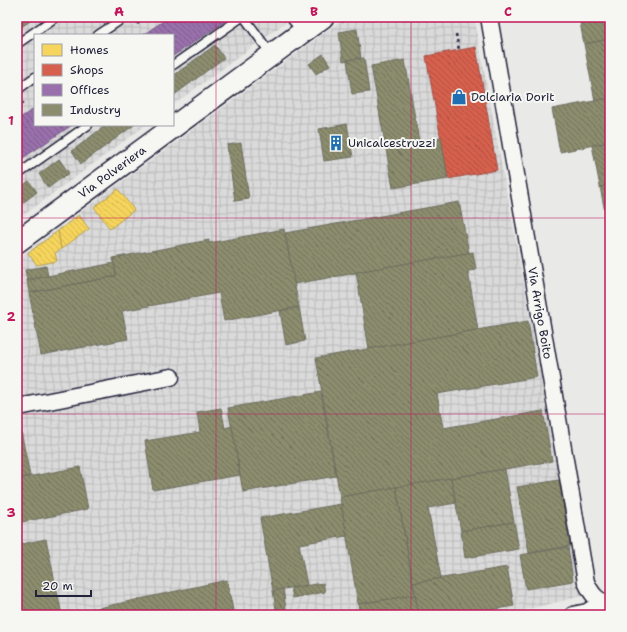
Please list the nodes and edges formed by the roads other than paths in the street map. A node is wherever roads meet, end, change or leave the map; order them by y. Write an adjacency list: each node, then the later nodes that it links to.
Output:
1 (56, 17): 8 (lane)
2 (125, 17): 7 (lane)
3 (243, 17): 9 (lane); 10 (lane)
4 (323, 17): 6 (street, Via Polveriera)
5 (489, 17): 18 (street, Via Arrigo Boito)
6 (296, 25): 9 (street, Via Polveriera)
7 (100, 34)
8 (17, 44)
9 (272, 55): 15 (street, Via Polveriera)
10 (174, 64)
11 (34, 79): 12 (lane)
12 (17, 90)
13 (87, 126): 14 (lane)
14 (17, 175)
15 (17, 242)
16 (171, 377): 17 (street)
17 (17, 405)
18 (606, 603): 19 (street)
19 (572, 615)

